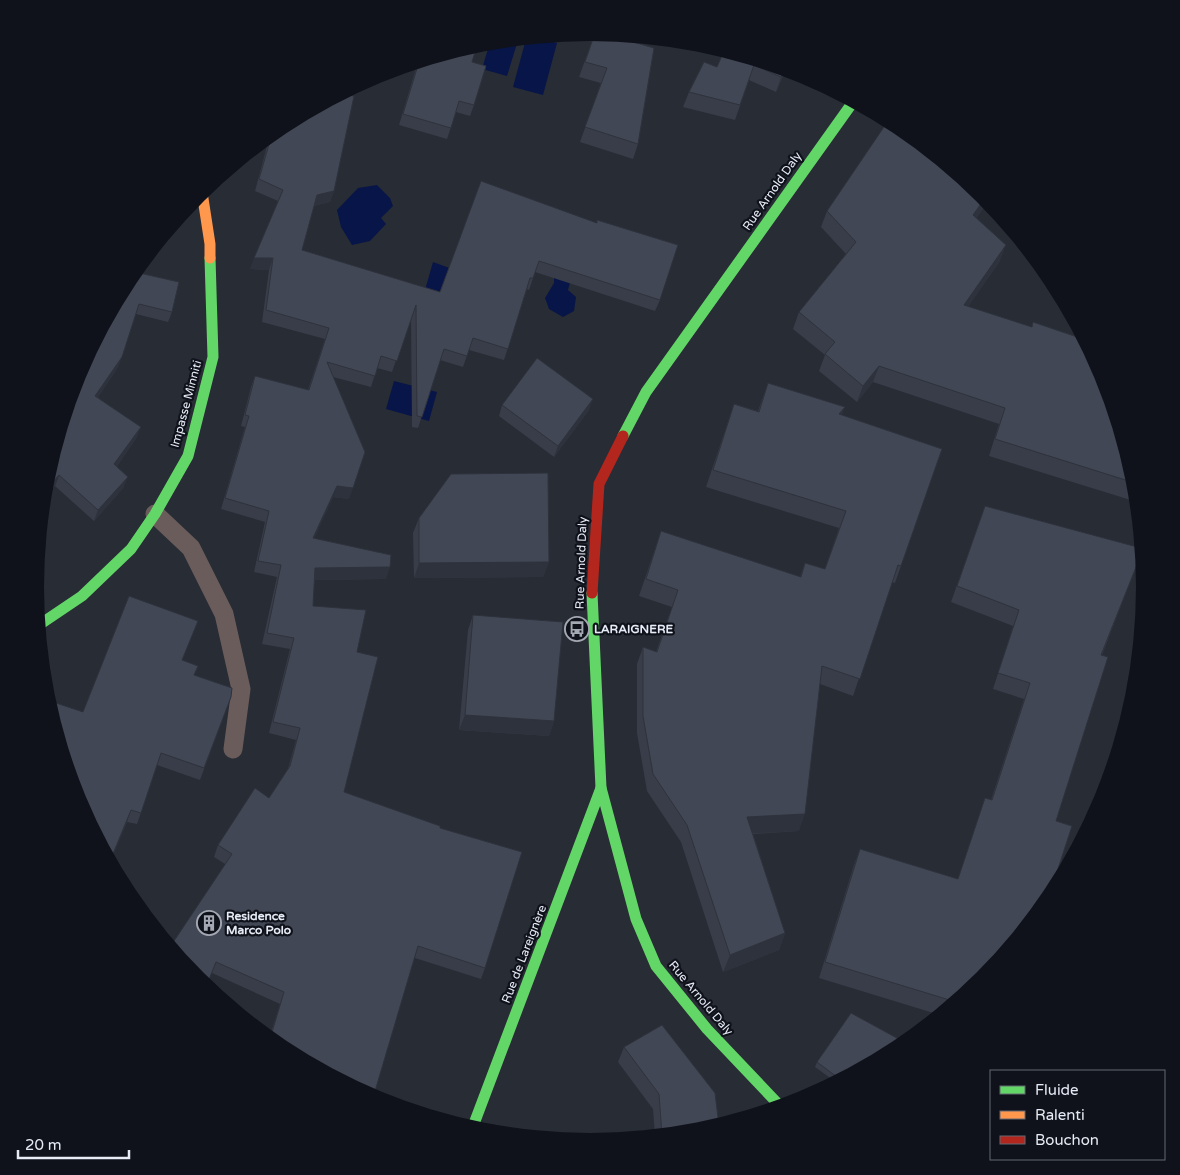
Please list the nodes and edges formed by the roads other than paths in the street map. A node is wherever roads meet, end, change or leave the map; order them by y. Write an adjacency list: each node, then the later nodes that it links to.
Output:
1 (849, 107): 6 (street, Rue Arnold Daly)
2 (203, 202): 3 (street, Impasse Minniti)
3 (155, 514): 4 (street, Impasse Minniti); 5 (lane)
4 (45, 621)
5 (233, 748)
6 (601, 788): 7 (street, Rue Arnold Daly); 8 (street, Rue de Lareignère)
7 (776, 1101)
8 (475, 1121)

